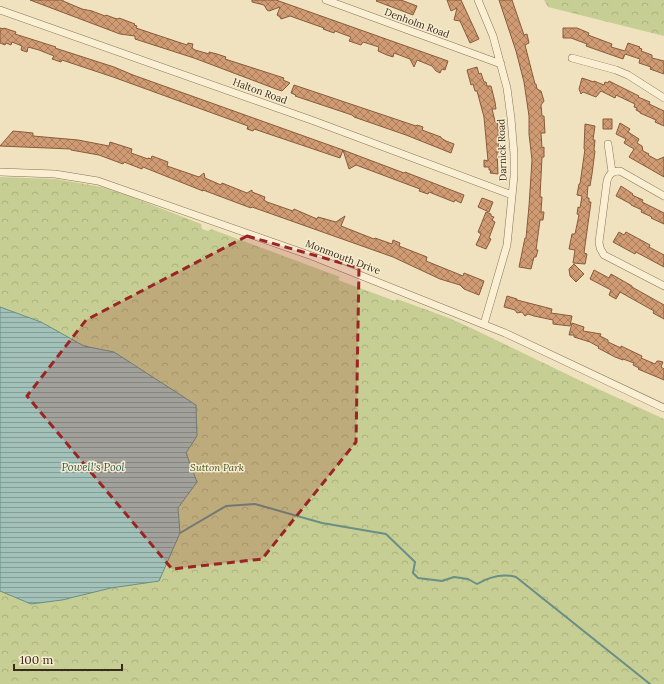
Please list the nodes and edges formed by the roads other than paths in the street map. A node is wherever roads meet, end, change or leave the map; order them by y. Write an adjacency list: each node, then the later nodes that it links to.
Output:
1 (326, 0): 5 (street, Denholm Road)
2 (478, 0): 5 (street, Darnick Road)
3 (0, 10): 10 (street, Halton Road)
4 (572, 58): 6 (street)
5 (501, 64): 10 (street, Darnick Road)
6 (664, 98)
7 (608, 144): 9 (street)
8 (0, 172): 13 (street, Monmouth Drive)
9 (612, 172): 11 (street); 12 (street)
10 (512, 195): 13 (street, Darnick Road)
11 (664, 196)
12 (664, 286)
13 (484, 324): 14 (street, Monmouth Drive)
14 (664, 408)

